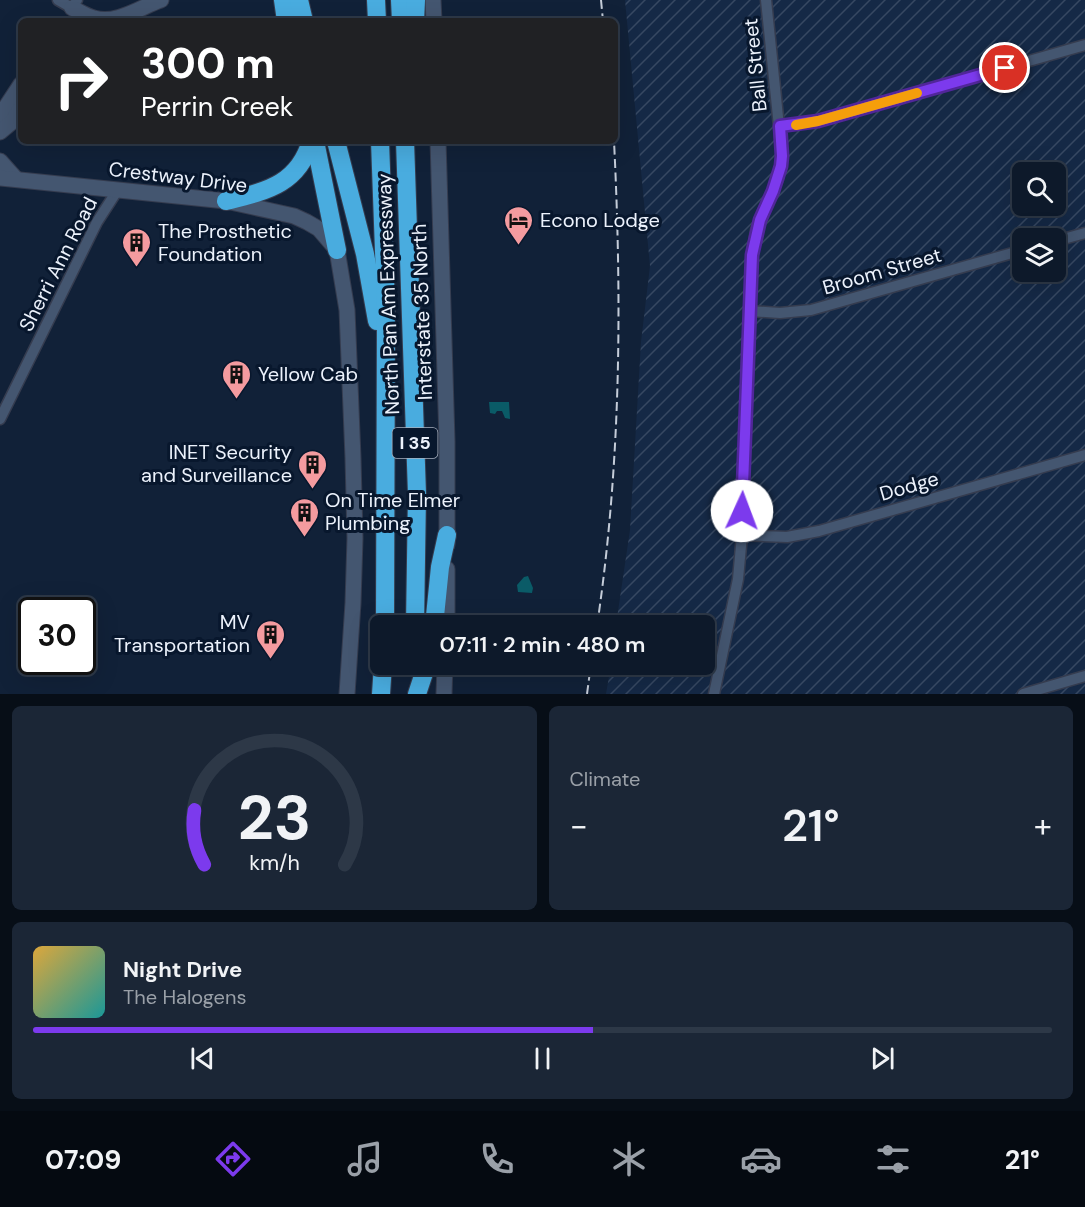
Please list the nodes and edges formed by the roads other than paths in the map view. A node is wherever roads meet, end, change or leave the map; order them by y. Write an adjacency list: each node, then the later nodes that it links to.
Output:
1 (58, 0): 6 (street)
2 (161, 0): 8 (main road)
3 (283, 0): 11 (highway)
4 (299, 0): 12 (highway)
5 (766, 0): 18 (street, Ball Street)
6 (72, 7): 8 (main road); 9 (main road)
7 (414, 7): 13 (main road)
8 (139, 8): 10 (main road)
9 (93, 18)
10 (120, 18)
11 (286, 18)
12 (303, 18)
13 (430, 18)
14 (1085, 45): 18 (street)
15 (18, 89): 17 (main road)
16 (18, 113): 19 (main road)
17 (0, 117): 19 (main road)
18 (780, 126): 37 (street, Ball Street)
19 (0, 131)
20 (311, 144): 31 (highway)
21 (314, 144): 34 (highway)
22 (337, 144): 38 (highway)
23 (380, 144): 38 (highway, North Pan Am Expressway / I 35)
24 (405, 144): 36 (highway, North Pan Am Expressway / I 35)
25 (413, 144): 36 (highway)
26 (438, 144): 42 (main road, Interstate 35 North)
27 (0, 161): 29 (main road)
28 (0, 178): 29 (main road, Crestway Drive)
29 (16, 179): 30 (main road, Crestway Drive)
30 (117, 191): 31 (main road, Crestway Drive); 39 (street, Sherri Ann Road)
31 (226, 201): 34 (main road, Crestway Drive)
32 (1085, 233): 33 (street)
33 (1066, 238)
34 (337, 250): 52 (main road)
35 (1012, 253): 37 (street, Broom Street)
36 (409, 279): 44 (highway, North Pan Am Expressway / I 35)
37 (749, 311): 41 (street, Ball Street)
38 (386, 352): 43 (highway, North Pan Am Expressway / I 35)
39 (0, 419)
40 (1085, 455): 41 (street, Dodge)
41 (742, 534): 57 (street, Ball Street)
42 (447, 535): 45 (highway); 46 (main road, Interstate 35 North)
43 (385, 615)
44 (415, 615)
45 (435, 615)
46 (447, 615)
47 (382, 675): 53 (highway)
48 (412, 675): 54 (highway)
49 (423, 675): 55 (highway)
50 (445, 675): 56 (main road)
51 (1085, 676): 58 (street)
52 (347, 694)
53 (381, 694)
54 (411, 694)
55 (417, 694)
56 (444, 694)
57 (714, 694)
58 (1023, 694)

